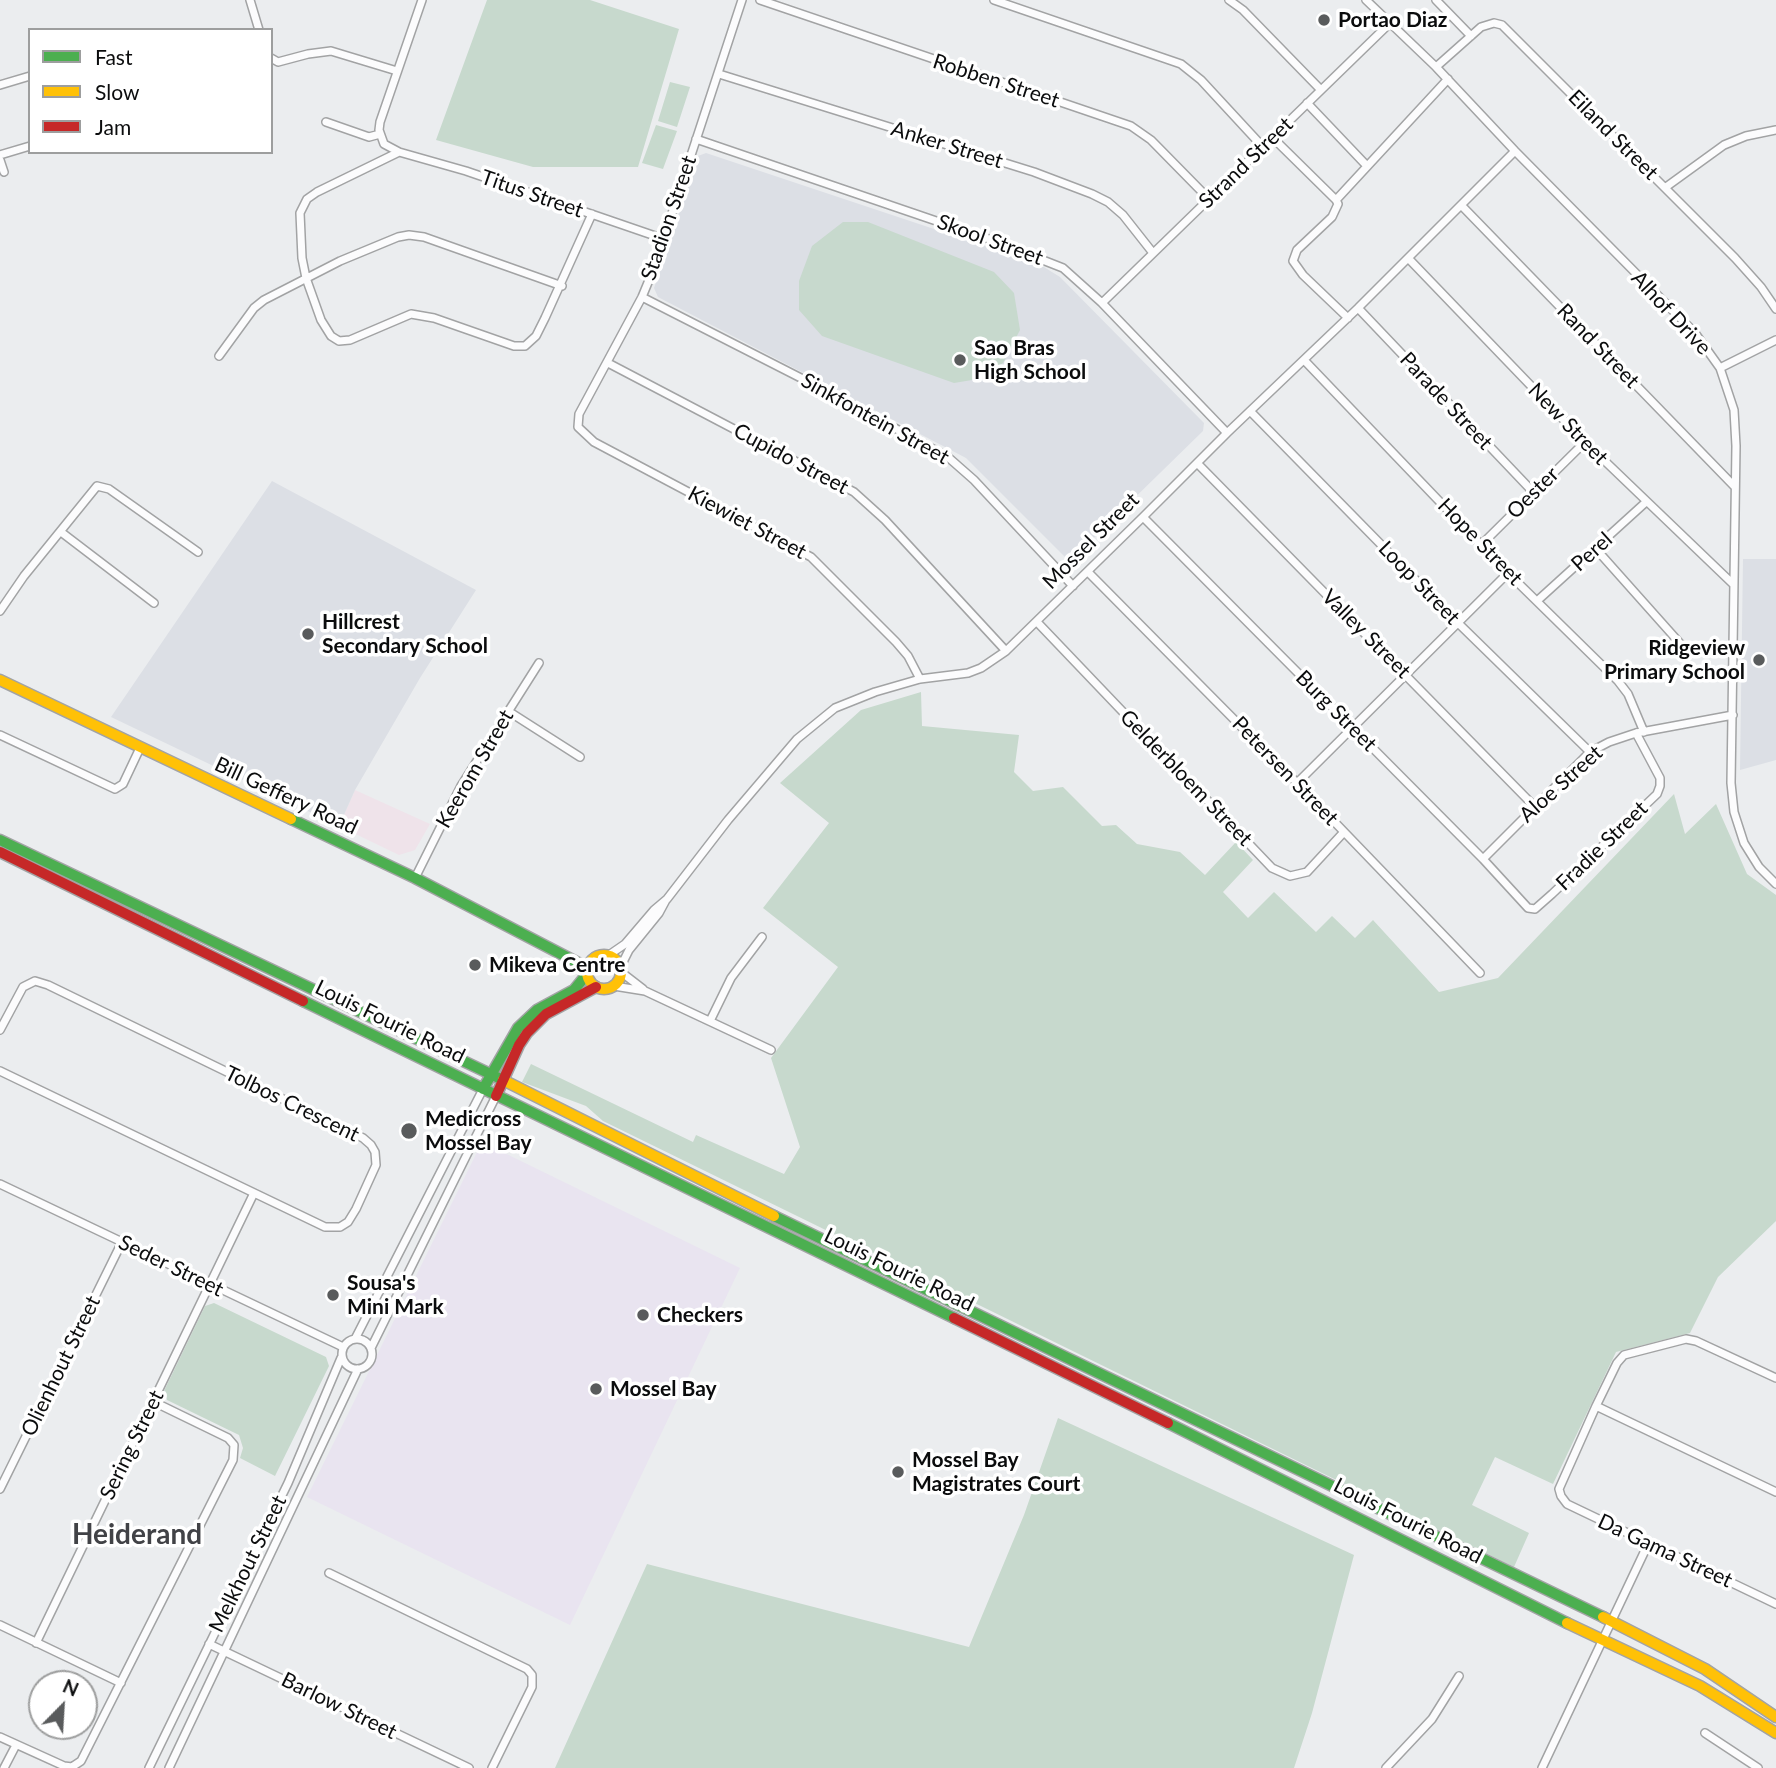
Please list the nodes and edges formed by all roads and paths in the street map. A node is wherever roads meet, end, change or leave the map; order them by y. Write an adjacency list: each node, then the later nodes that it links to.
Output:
1 (250, 0): 10 (street)
2 (421, 0): 14 (street)
3 (742, 0): 15 (street, Stadion Street)
4 (760, 0): 34 (street, Robben Street)
5 (994, 0): 26 (street)
6 (1229, 0): 19 (street)
7 (1366, 0): 9 (street, Alhof Drive)
8 (1436, 0): 11 (street)
9 (1390, 23): 13 (street, Alhof Drive); 19 (street, Strand Street)
10 (259, 28)
11 (1471, 36): 13 (street, Eiland Street); 33 (street, Eiland Street)
12 (273, 60): 14 (street)
13 (1436, 67): 17 (street, Alhof Drive)
14 (397, 71): 23 (street)
15 (719, 74): 25 (street, Stadion Street); 39 (street, Anker Street)
16 (28, 77): 18 (street)
17 (1448, 79): 28 (street, Alhof Drive); 31 (street)
18 (0, 85)
19 (1321, 90): 20 (street, Strand Street)
20 (1307, 103): 24 (street, Strand Street); 31 (street)
21 (326, 122): 23 (street)
22 (1776, 130): 33 (street)
23 (380, 134): 29 (street, Titus Street)
24 (1271, 136): 26 (street, Strand Street); 35 (street)
25 (696, 139): 38 (street, Stadion Street); 44 (street, Skool Street)
26 (1262, 146): 34 (street, Strand Street)
27 (28, 147): 30 (street)
28 (1515, 151): 36 (street, Mossel Street); 52 (street, Alhof Drive)
29 (399, 152): 37 (street, Titus Street); 41 (street)
30 (0, 158): 32 (street)
31 (1367, 166): 35 (street)
32 (4, 172)
33 (1666, 187): 46 (street, Eiland Street)
34 (1209, 199): 39 (street, Strand Street)
35 (1336, 200): 47 (street)
36 (1461, 205): 40 (street, Mossel Street); 58 (street, Rand Street)
37 (592, 215): 38 (street, Titus Street); 42 (street)
38 (664, 239): 43 (street, Stadion Street)
39 (1153, 253): 44 (street, Strand Street)
40 (1408, 258): 45 (street, Mossel Street); 56 (street, New Street)
41 (306, 278): 42 (street); 42 (street); 49 (street)
42 (562, 286)
43 (642, 297): 51 (street, Stadion Street); 69 (street, Sinkfontein Street)
44 (1102, 303): 55 (street, Skool Street)
45 (1358, 308): 47 (street, Mossel Street); 59 (street, Parade Street)
46 (1776, 309)
47 (1348, 318): 50 (street, Mossel Street)
48 (1776, 340): 52 (street)
49 (219, 356)
50 (1304, 360): 53 (street, Mossel Street); 63 (street, Hope Street)
51 (608, 363): 54 (street, Stadion Street); 76 (street, Cupido Street)
52 (1720, 368): 58 (street, Alhof Drive)
53 (1250, 411): 55 (street, Mossel Street); 74 (street, Loop Street)
54 (578, 426): 79 (street, Kiewiet Street)
55 (1227, 433): 57 (street, Mossel Street)
56 (1585, 442): 59 (street, Oester); 60 (street, New Street)
57 (1197, 463): 61 (street, Mossel Street); 78 (street, Valley Street)
58 (1735, 488): 68 (street, Alhof Drive)
59 (1534, 494): 63 (street, Oester)
60 (1646, 502): 64 (street, Perel); 68 (street, New Street)
61 (1143, 517): 66 (street, Mossel Street); 83 (street, Burg Street)
62 (61, 532): 65 (street); 71 (street); 72 (street)
63 (1482, 544): 67 (street, Hope Street)
64 (1595, 549): 70 (street, Perel); 75 (street)
65 (198, 552)
66 (1087, 572): 69 (street, Mossel Street); 89 (street, Petersen Street)
67 (1508, 573): 70 (street, Hope Street); 74 (street)
68 (1733, 584): 82 (street, Alhof Drive)
69 (1073, 586): 73 (street, Mossel Street)
70 (1537, 601): 84 (street, Hope Street)
71 (154, 603)
72 (0, 611)
73 (1037, 622): 76 (street, Mossel Street); 91 (street, Gelderbloem Street)
74 (1457, 622): 78 (street); 87 (street, Loop Street)
75 (1686, 650)
76 (1006, 651): 79 (street, Mossel Street)
77 (539, 663): 81 (street, Keerom Street)
78 (1406, 675): 83 (street); 90 (street, Valley Street)
79 (920, 679): 97 (street, Mossel Street)
80 (0, 680): 86 (main road, Bill Geffery Road)
81 (508, 711): 88 (street); 95 (street, Keerom Street)
82 (1733, 715): 84 (street, Aloe Street); 96 (street, Alhof Drive)
83 (1353, 727): 89 (street); 94 (street, Burg Street)
84 (1640, 732): 87 (street, Aloe Street); 98 (street, Fradie Street)
85 (0, 735): 86 (street)
86 (140, 748): 95 (main road, Bill Geffery Road)
87 (1590, 752): 90 (street, Aloe Street)
88 (580, 757)
89 (1297, 783): 91 (street, Petersen Street)
90 (1534, 806): 94 (street, Aloe Street)
91 (1344, 832): 103 (street, Petersen Street)
92 (0, 840): 111 (main road, Louis Fourie Road)
93 (0, 852): 113 (main road, Louis Fourie Road)
94 (1483, 859): 98 (street, Burg Street)
95 (415, 878): 101 (main road, Bill Geffery Road)
96 (1776, 884)
97 (667, 899): 100 (street); 102 (street)
98 (1526, 907)
99 (762, 937): 107 (street)
100 (609, 956): 101 (main road); 102 (main road)
101 (589, 967): 105 (main road); 111 (main road)
102 (621, 969): 104 (main road); 106 (street)
103 (1480, 972)
104 (614, 986): 105 (main road); 106 (street)
105 (597, 987): 112 (main road)
106 (645, 991): 107 (street)
107 (709, 1021): 109 (street)
108 (0, 1030): 116 (street, Tolbos Crescent)
109 (771, 1050)
110 (0, 1071): 116 (street, Tolbos Crescent)
111 (490, 1074): 112 (main road, Louis Fourie Road); 113 (main road)
112 (503, 1080): 114 (main road); 132 (main road, Louis Fourie Road)
113 (483, 1089): 114 (main road, Louis Fourie Road); 119 (street)
114 (496, 1096): 121 (street); 134 (main road, Louis Fourie Road)
115 (0, 1184): 117 (street, Seder Street)
116 (254, 1193): 118 (street, Sering Street)
117 (122, 1242): 118 (street, Seder Street); 127 (street, Olienhout Street)
118 (210, 1286): 120 (street, Seder Street); 125 (street, Sering Street)
119 (355, 1339): 120 (street); 121 (street)
120 (343, 1347): 122 (street)
121 (371, 1348): 123 (street)
122 (341, 1358): 123 (street); 136 (street, Melkhout Street)
123 (358, 1369): 137 (street, Melkhout Street)
124 (1776, 1378): 126 (street)
125 (153, 1402): 135 (street, Sering Street); 139 (street)
126 (1596, 1406): 128 (street); 129 (street, Da Gama Street)
127 (0, 1489)
128 (1776, 1492)
129 (1649, 1542): 131 (street, Da Gama Street); 132 (street)
130 (329, 1573): 149 (street)
131 (1776, 1604)
132 (1612, 1621): 134 (street); 140 (main road, Louis Fourie Road)
133 (0, 1625): 135 (street)
134 (1603, 1640): 142 (main road, Louis Fourie Road); 151 (street)
135 (36, 1643): 139 (street)
136 (209, 1644): 137 (street, Barlow Street); 146 (street, Melkhout Street)
137 (223, 1650): 147 (street, Melkhout Street); 148 (street, Barlow Street)
138 (1459, 1676): 150 (street)
139 (121, 1683): 144 (street)
140 (1776, 1717)
141 (1705, 1733): 152 (street)
142 (1776, 1733)
143 (0, 1737): 144 (street)
144 (16, 1745): 145 (street)
145 (5, 1768)
146 (149, 1768)
147 (169, 1768)
148 (469, 1768)
149 (492, 1768)
150 (1386, 1768)
151 (1542, 1768)
152 (1758, 1768)

